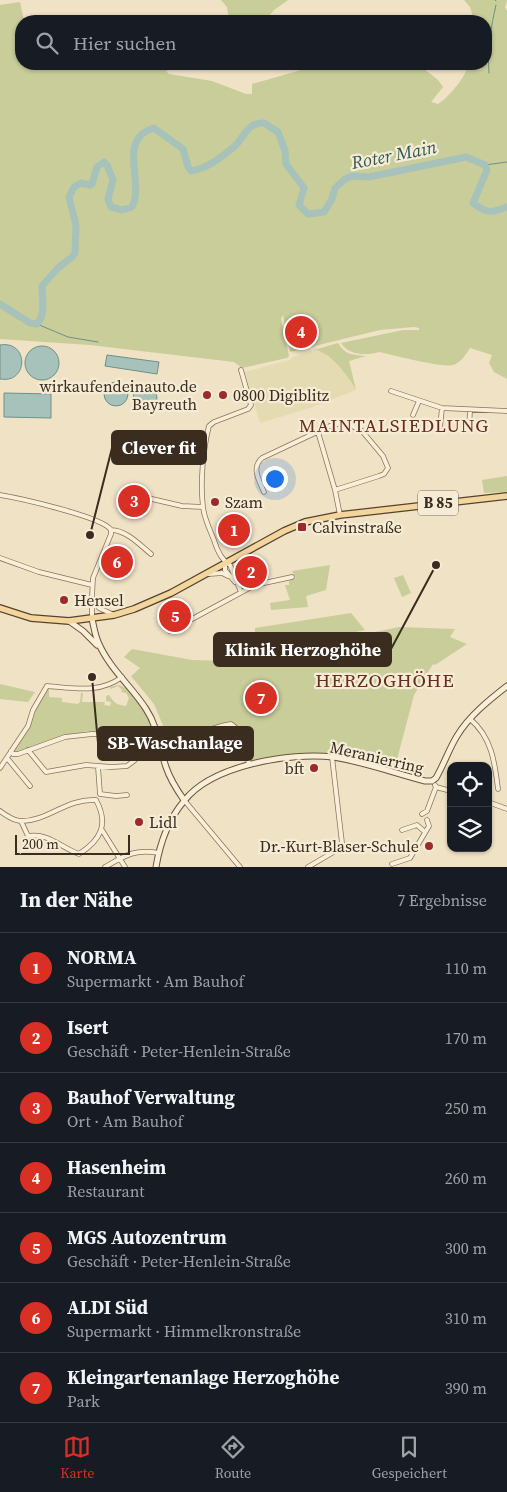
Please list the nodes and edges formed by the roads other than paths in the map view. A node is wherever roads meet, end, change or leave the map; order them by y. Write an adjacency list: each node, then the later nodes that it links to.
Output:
1 (241, 370): 16 (street)
2 (391, 391): 3 (street)
3 (419, 401): 4 (street); 7 (street)
4 (442, 408): 5 (street); 8 (street)
5 (470, 410): 6 (street); 9 (street)
6 (507, 411)
7 (413, 415)
8 (440, 427)
9 (469, 429)
10 (318, 432): 11 (street); 11 (street); 12 (street)
11 (335, 490): 17 (street)
12 (264, 492)
13 (0, 495): 18 (street)
14 (139, 496): 16 (street)
15 (507, 496): 17 (main road, B 85)
16 (203, 507): 21 (street)
17 (340, 515): 21 (main road, B 85)
18 (111, 530): 19 (street); 25 (street)
19 (151, 554)
20 (0, 558): 25 (street)
21 (225, 563): 22 (main road, B 85); 23 (street); 26 (street)
22 (206, 574): 23 (street); 30 (main road, B 85)
23 (229, 577): 26 (street)
24 (292, 577): 27 (street)
25 (92, 585): 28 (street)
26 (238, 586): 27 (street)
27 (241, 592): 33 (street)
28 (92, 597): 30 (street); 31 (street)
29 (0, 608): 32 (main road, B 85)
30 (114, 614): 31 (main road, B 85)
31 (92, 618): 32 (main road, B 85); 34 (street)
32 (69, 621): 34 (street)
33 (170, 631)
34 (102, 651): 35 (street)
35 (122, 677): 39 (street); 40 (street)
36 (507, 686): 37 (street)
37 (470, 719): 46 (street); 49 (street)
38 (28, 750): 39 (street); 44 (street); 44 (street)
39 (10, 751): 42 (street)
40 (163, 755): 43 (street); 54 (street)
41 (332, 757): 43 (street, Meranierring); 46 (street, Meranierring); 71 (street)
42 (7, 758): 45 (street); 47 (street)
43 (249, 764): 54 (street, Meranierring)
44 (98, 767): 51 (street)
45 (0, 768)
46 (432, 780): 48 (street, Meranierring)
47 (30, 786)
48 (436, 786): 50 (street, Meranierring); 58 (street)
49 (498, 789)
50 (447, 790)
51 (100, 794): 52 (street); 53 (street)
52 (127, 795)
53 (96, 800): 60 (street); 61 (street)
54 (184, 800): 64 (street, Meranierring); 70 (street)
55 (492, 803): 56 (street)
56 (507, 809)
57 (0, 811): 60 (street)
58 (422, 814)
59 (427, 820): 63 (street)
60 (21, 821): 61 (street)
61 (102, 830): 65 (street)
62 (402, 830): 63 (street)
63 (425, 832): 66 (street)
64 (159, 853): 65 (street); 69 (street, Meranierring)
65 (120, 859): 67 (street); 68 (street)
66 (392, 864)
67 (105, 867)
68 (125, 867)
69 (156, 867)
70 (240, 867)
71 (308, 867)

